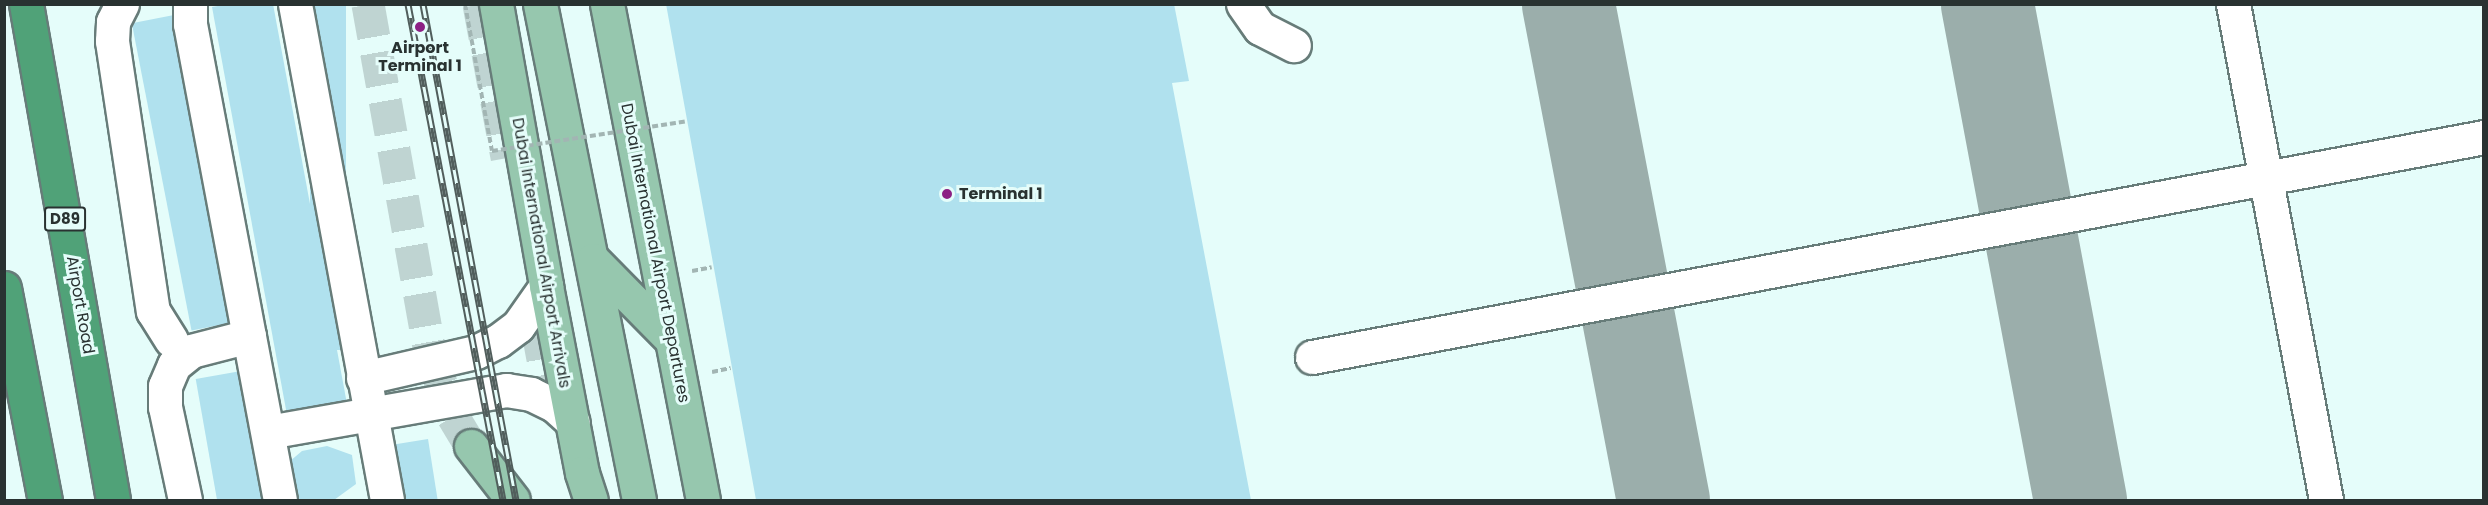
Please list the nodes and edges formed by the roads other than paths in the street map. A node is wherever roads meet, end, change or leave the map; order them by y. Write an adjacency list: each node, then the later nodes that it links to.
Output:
1 (26, 4): 24 (highway, Airport Road / D89)
2 (122, 4): 17 (lane)
3 (190, 4): 16 (lane)
4 (295, 4): 20 (lane)
5 (496, 4): 14 (main road, Dubai International Airport Arrivals)
6 (540, 4): 13 (main road)
7 (607, 4): 18 (main road, Dubai International Airport Departures)
8 (1243, 4): 10 (lane)
9 (2233, 4): 12 (lane)
10 (1294, 45)
11 (2484, 137): 12 (lane)
12 (2266, 179): 19 (lane); 37 (lane)
13 (590, 249): 18 (main road); 35 (main road)
14 (546, 286): 20 (lane); 22 (main road, Dubai International Airport Arrivals)
15 (4, 288): 26 (highway)
16 (249, 336): 23 (lane); 29 (lane)
17 (171, 340)
18 (672, 340): 36 (main road, Dubai International Airport Departures)
19 (1312, 357)
20 (363, 378): 21 (lane)
21 (370, 414): 22 (lane); 23 (lane); 31 (lane)
22 (563, 418): 33 (main road, Dubai International Airport Arrivals); 34 (main road, Dubai International Airport Arrivals)
23 (267, 432): 30 (lane)
24 (100, 434): 27 (highway, Airport Road / D89); 28 (highway)
25 (471, 446): 32 (main road)
26 (45, 501)
27 (112, 501)
28 (136, 501)
29 (185, 501)
30 (280, 501)
31 (387, 501)
32 (513, 501)
33 (575, 501)
34 (591, 501)
35 (639, 501)
36 (703, 501)
37 (2326, 501)

